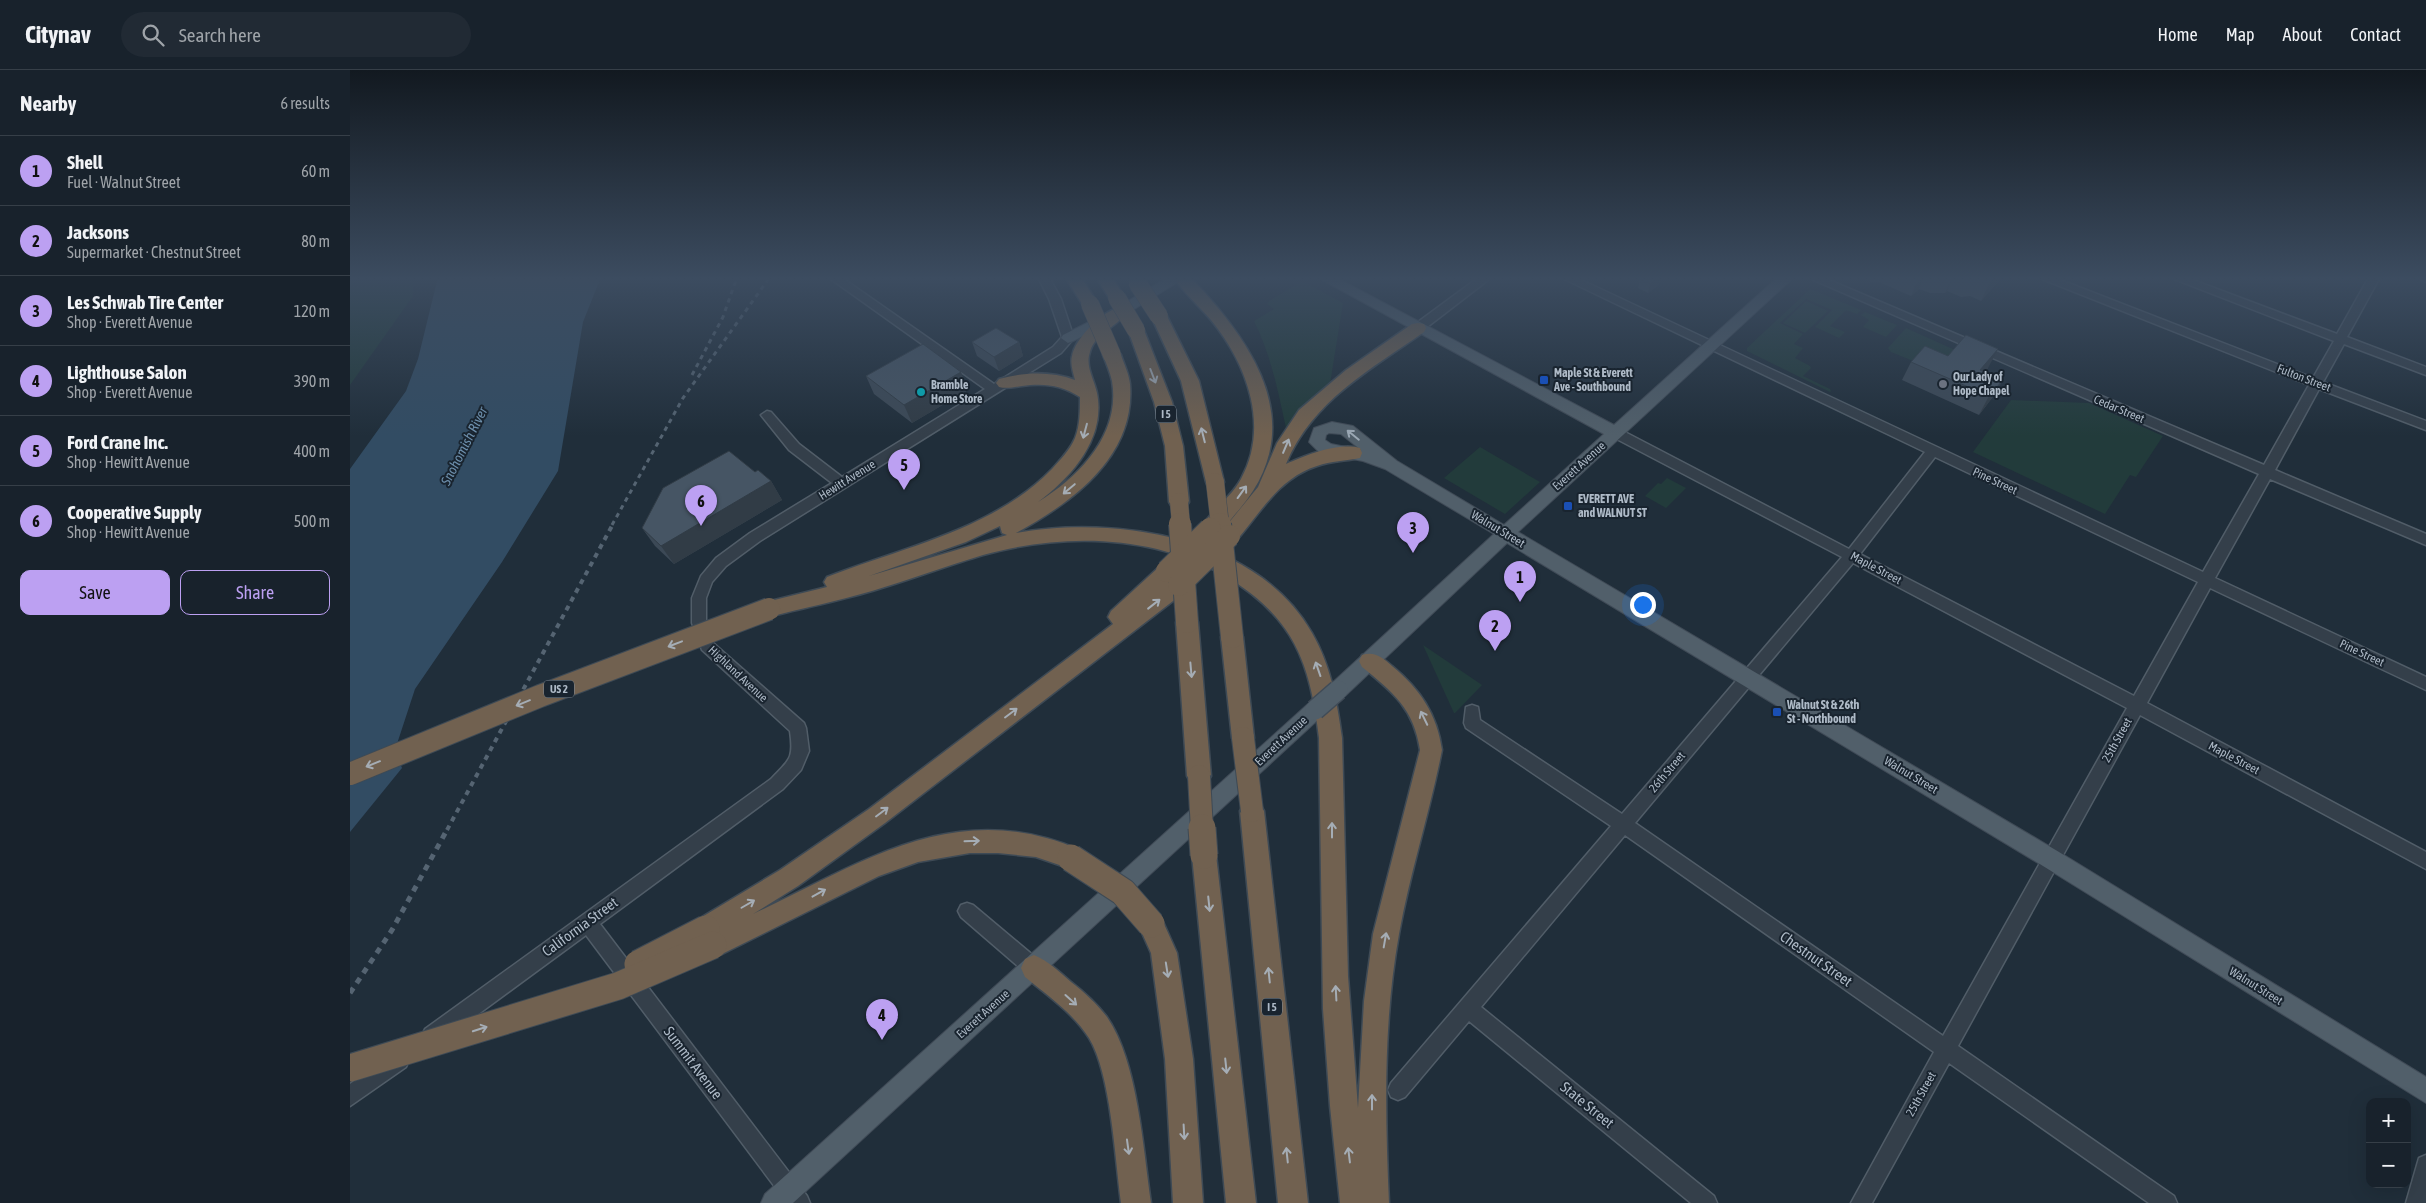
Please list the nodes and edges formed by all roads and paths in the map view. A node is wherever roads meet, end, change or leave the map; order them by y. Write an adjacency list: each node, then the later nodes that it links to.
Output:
1 (914, 330): 22 (street)
2 (1065, 330): 17 (street)
3 (1080, 330): 17 (main road, Hewitt Avenue)
4 (1096, 330): 23 (highway)
5 (1101, 330): 39 (highway, one-way to 39, bridge)
6 (1136, 330): 64 (highway, I 5, one-way to 64, bridge)
7 (1166, 330): 65 (highway, I 5, one-way to 7, bridge)
8 (1227, 330): 37 (highway, one-way to 8, bridge)
9 (1415, 330): 32 (highway, one-way to 9)
10 (1422, 330): 26 (main road, Maple Street)
11 (1678, 330): 19 (street, Pine Street)
12 (1730, 330): 19 (main road, Everett Avenue)
13 (1935, 330): 30 (street, Cedar Street)
14 (2179, 330): 21 (street, Fulton Street)
15 (2314, 330): 18 (street)
16 (2346, 330): 18 (street, 25th Street)
17 (1068, 338): 22 (street, Hewitt Avenue)
18 (2341, 340): 20 (street); 21 (street, 25th Street)
19 (1712, 346): 26 (main road, Everett Avenue); 27 (street, Pine Street)
20 (2426, 371)
21 (2317, 383): 25 (street, Fulton Street); 30 (street, 25th Street)
22 (1000, 386): 23 (highway); 31 (street, Hewitt Avenue)
23 (1088, 395): 39 (highway, one-way to 39)
24 (767, 415): 31 (street)
25 (2426, 426)
26 (1616, 433): 33 (main road, Everett Avenue); 35 (street, Maple Street)
27 (1933, 451): 35 (street, 26th Street); 38 (street, Pine Street)
28 (1353, 454): 29 (main road, Walnut Street); 29 (main road, Walnut Street, one-way to 28); 32 (highway)
29 (1391, 465): 33 (main road, Walnut Street)
30 (2267, 472): 34 (street, Cedar Street); 38 (street, 25th Street)
31 (842, 484): 36 (street, Hewitt Avenue)
32 (1266, 490): 37 (highway, bridge)
33 (1507, 534): 40 (main road, Everett Avenue); 41 (main road, Walnut Street)
34 (2426, 540)
35 (1851, 556): 41 (street, 26th Street); 43 (street, Maple Street)
36 (721, 562): 45 (street, Highland Avenue)
37 (1173, 578): 52 (highway, one-way to 37)
38 (2206, 579): 42 (street, Pine Street); 43 (street, 25th Street)
39 (769, 609): 46 (highway, US 2, one-way to 46, bridge); 66 (highway, one-way to 39)
40 (1370, 661): 53 (main road, Everett Avenue, bridge); 67 (highway, one-way to 40)
41 (1747, 676): 47 (street, 26th Street); 48 (main road, Walnut Street)
42 (2426, 684)
43 (2136, 706): 48 (street, 25th Street); 49 (street, Maple Street)
44 (1472, 712): 47 (street, Chestnut Street)
45 (801, 751): 51 (street, California Street)
46 (350, 774)
47 (1624, 825): 54 (street, 26th Street); 55 (street, Chestnut Street)
48 (2051, 859): 55 (street, 25th Street); 58 (main road, Walnut Street)
49 (2426, 861)
50 (967, 910): 53 (street)
51 (587, 922): 59 (street, California Street); 61 (street, Summit Avenue)
52 (710, 937): 56 (highway, one-way to 52, bridge); 63 (highway, one-way to 63, bridge)
53 (1034, 968): 61 (main road, Everett Avenue); 62 (highway, one-way to 62)
54 (1467, 1008): 57 (street, 26th Street); 68 (street, State Street)
55 (1946, 1049): 69 (street, 25th Street); 70 (street, Chestnut Street)
56 (350, 1068)
57 (1398, 1090)
58 (2426, 1091)
59 (350, 1096)
60 (2426, 1166): 71 (street)
61 (788, 1198)
62 (1136, 1203)
63 (1188, 1203)
64 (1241, 1203)
65 (1292, 1203)
66 (1355, 1203)
67 (1374, 1203)
68 (1707, 1203)
69 (1861, 1203)
70 (2167, 1203)
71 (2416, 1203)

